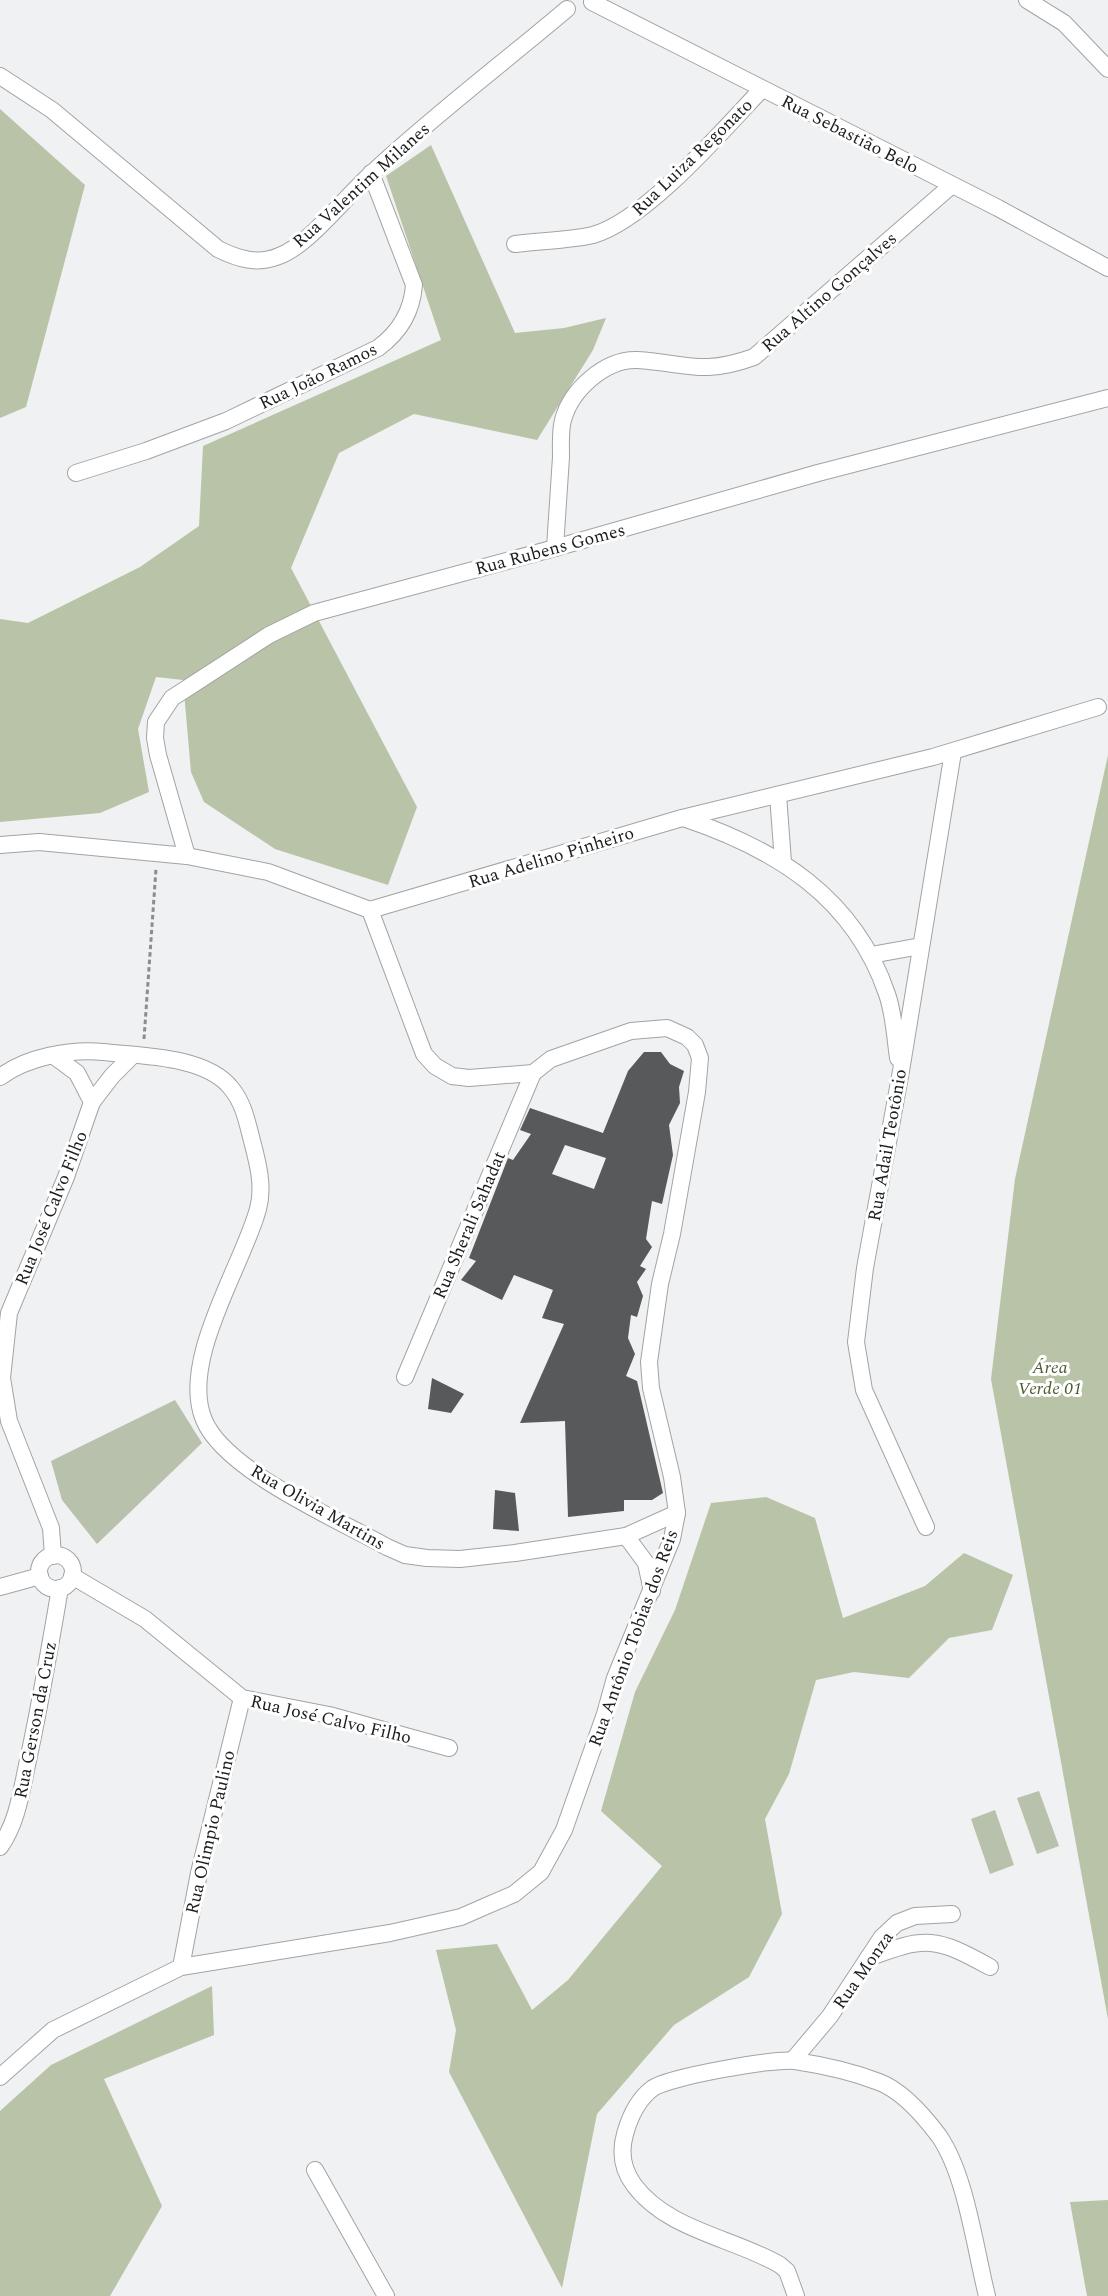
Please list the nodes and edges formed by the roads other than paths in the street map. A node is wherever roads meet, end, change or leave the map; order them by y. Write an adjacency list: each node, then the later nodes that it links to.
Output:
1 (1028, 0): 4 (street)
2 (592, 1): 3 (street, Rua Sebastião Belo); 6 (street, Rua Sebastião Belo)
3 (565, 5): 7 (street, Rua Valentim Milanes)
4 (1108, 69)
5 (0, 76): 7 (street, Rua Valentim Milanes)
6 (762, 89): 8 (street, Rua Sebastião Belo); 9 (street, Rua Luiza Regonato)
7 (371, 173): 12 (street, Rua João Ramos)
8 (951, 186): 10 (street, Rua Sebastião Belo); 13 (street, Rua Altino Gonçalves)
9 (515, 244)
10 (1108, 268)
11 (1108, 398): 13 (street, Rua Rubens Gomes)
12 (76, 473)
13 (555, 548): 19 (street, Rua Rubens Gomes)
14 (1098, 707): 15 (street, Rua Adelino Pinheiro)
15 (953, 752): 16 (street, Rua Adelino Pinheiro); 22 (street, Rua Adail Teotônio)
16 (778, 795): 17 (street, Rua Adelino Pinheiro); 20 (street)
17 (682, 818): 20 (street); 21 (street, Rua Adelino Pinheiro)
18 (0, 845): 19 (street)
19 (187, 856): 21 (street)
20 (783, 862): 23 (street)
21 (370, 910): 27 (street, Rua Antônio Tobias dos Reis)
22 (921, 946): 23 (street); 26 (street, Rua Adail Teotônio)
23 (871, 955): 26 (street)
24 (54, 1056): 25 (street, Rua Olivia Martins); 28 (street, Rua Olivia Martins); 29 (street)
25 (138, 1056): 29 (street, Rua José Calvo Filho); 33 (street, Rua Olivia Martins)
26 (901, 1071): 32 (street, Rua Adail Teotônio)
27 (533, 1073): 30 (street, Rua Sherali Sahadat); 31 (street, Rua Antônio Tobias dos Reis)
28 (0, 1077)
29 (92, 1102): 34 (street, Rua José Calvo Filho)
30 (405, 1377)
31 (677, 1513): 33 (street, Rua Olivia Martins); 39 (street, Rua Antônio Tobias dos Reis)
32 (926, 1527)
33 (626, 1536): 39 (street)
34 (53, 1556): 35 (street); 36 (street)
35 (40, 1576): 37 (street); 38 (street)
36 (72, 1576): 38 (street); 40 (street, Rua José Calvo Filho)
37 (0, 1587)
38 (60, 1588): 42 (street, Rua Gerson da Cruz)
39 (652, 1592): 45 (street, Rua Antônio Tobias dos Reis)
40 (242, 1698): 41 (street, Rua José Calvo Filho); 45 (street, Rua Olimpio Paulino)
41 (449, 1748)
42 (0, 1847)
43 (952, 1914): 44 (street, Rua Monza)
44 (868, 1958): 46 (street); 47 (street, Rua Monza)
45 (181, 1967): 48 (street, Rua Antônio Tobias dos Reis)
46 (990, 1967)
47 (793, 2060): 51 (street); 52 (street)
48 (0, 2077)
49 (315, 2170): 50 (street)
50 (386, 2296)
51 (796, 2296)
52 (987, 2296)

